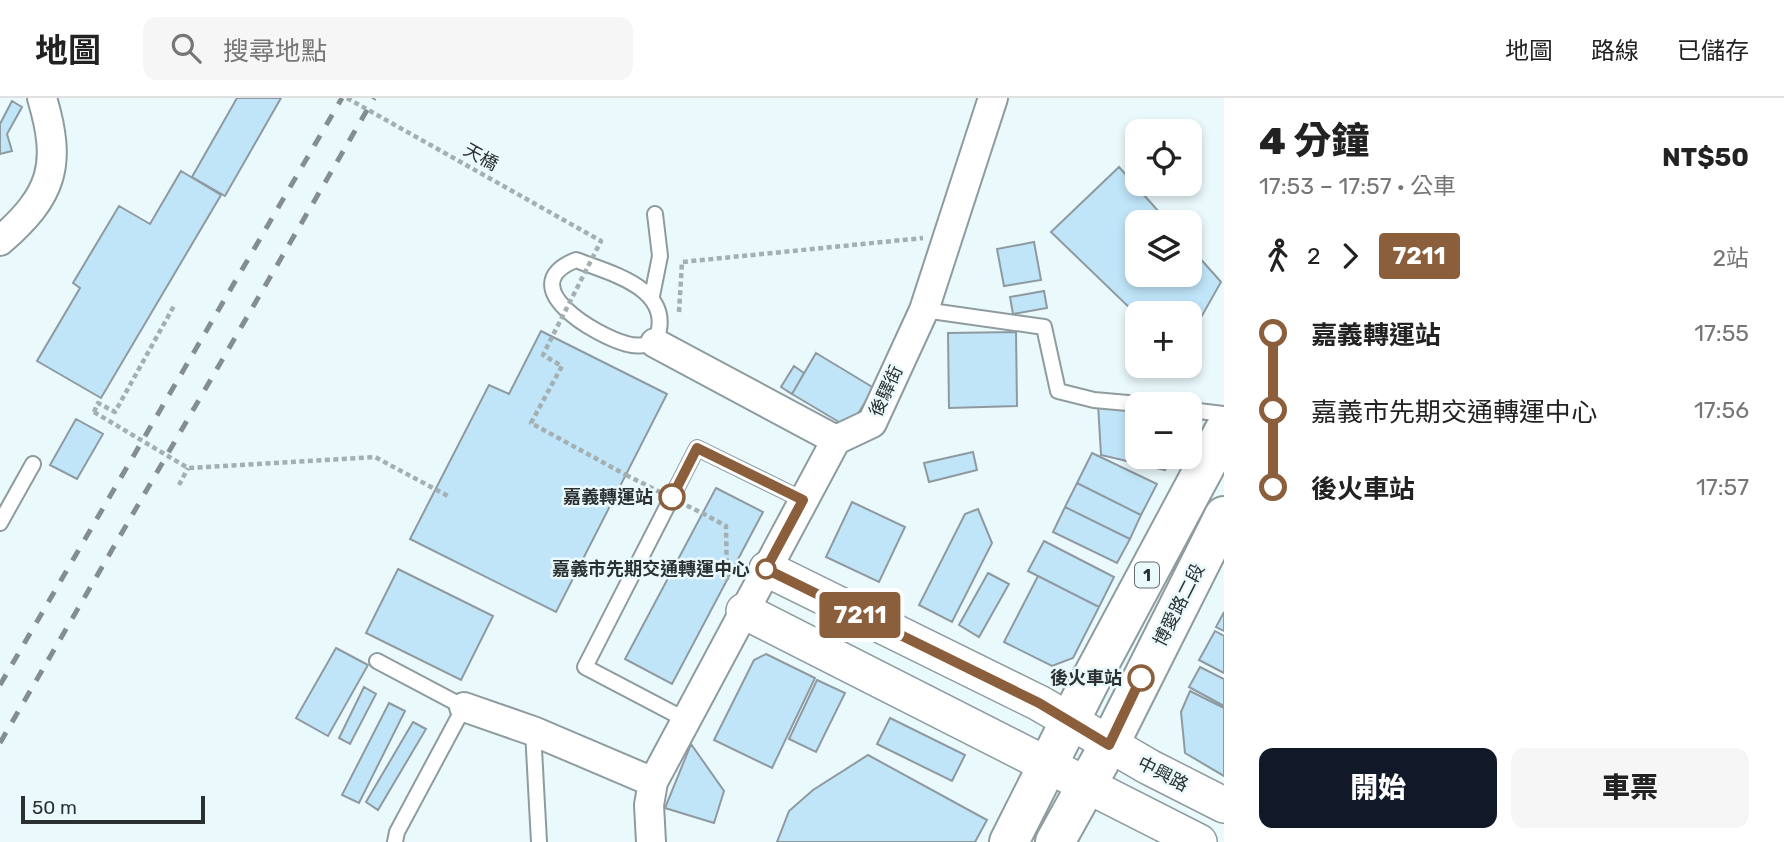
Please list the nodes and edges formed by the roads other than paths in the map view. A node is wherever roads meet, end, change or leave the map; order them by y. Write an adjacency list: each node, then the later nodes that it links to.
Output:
1 (42, 98): 4 (street)
2 (993, 98): 6 (street, 後驛街)
3 (655, 215): 5 (lane)
4 (0, 240)
5 (652, 296): 7 (lane); 7 (lane)
6 (924, 310): 8 (lane); 12 (street, 後驛街)
7 (665, 349): 12 (street)
8 (1125, 403)
9 (1202, 411): 10 (lane)
10 (1224, 414)
11 (1224, 431): 22 (main road, 1)
12 (836, 440): 14 (street)
13 (33, 464): 16 (lane)
14 (803, 500): 17 (street); 21 (lane)
15 (1224, 516): 24 (main road, 博愛路二段 / 1)
16 (0, 523)
17 (766, 569): 18 (street); 22 (street, 中興路)
18 (744, 611): 21 (street); 25 (street)
19 (377, 661): 20 (lane)
20 (464, 707): 23 (street); 29 (lane)
21 (686, 720): 26 (street)
22 (1071, 720): 24 (street, 中興路); 25 (main road, 1)
23 (533, 731): 26 (street); 30 (lane)
24 (1109, 745): 27 (main road, 博愛路二段 / 1); 28 (street, 中興路)
25 (1049, 764): 27 (street); 32 (main road, 1)
26 (653, 782): 31 (street)
27 (1088, 786): 33 (main road, 博愛路二段 / 1); 34 (street)
28 (1224, 805)
29 (396, 842)
30 (539, 842)
31 (651, 842)
32 (1009, 842)
33 (1055, 842)
34 (1199, 842)

